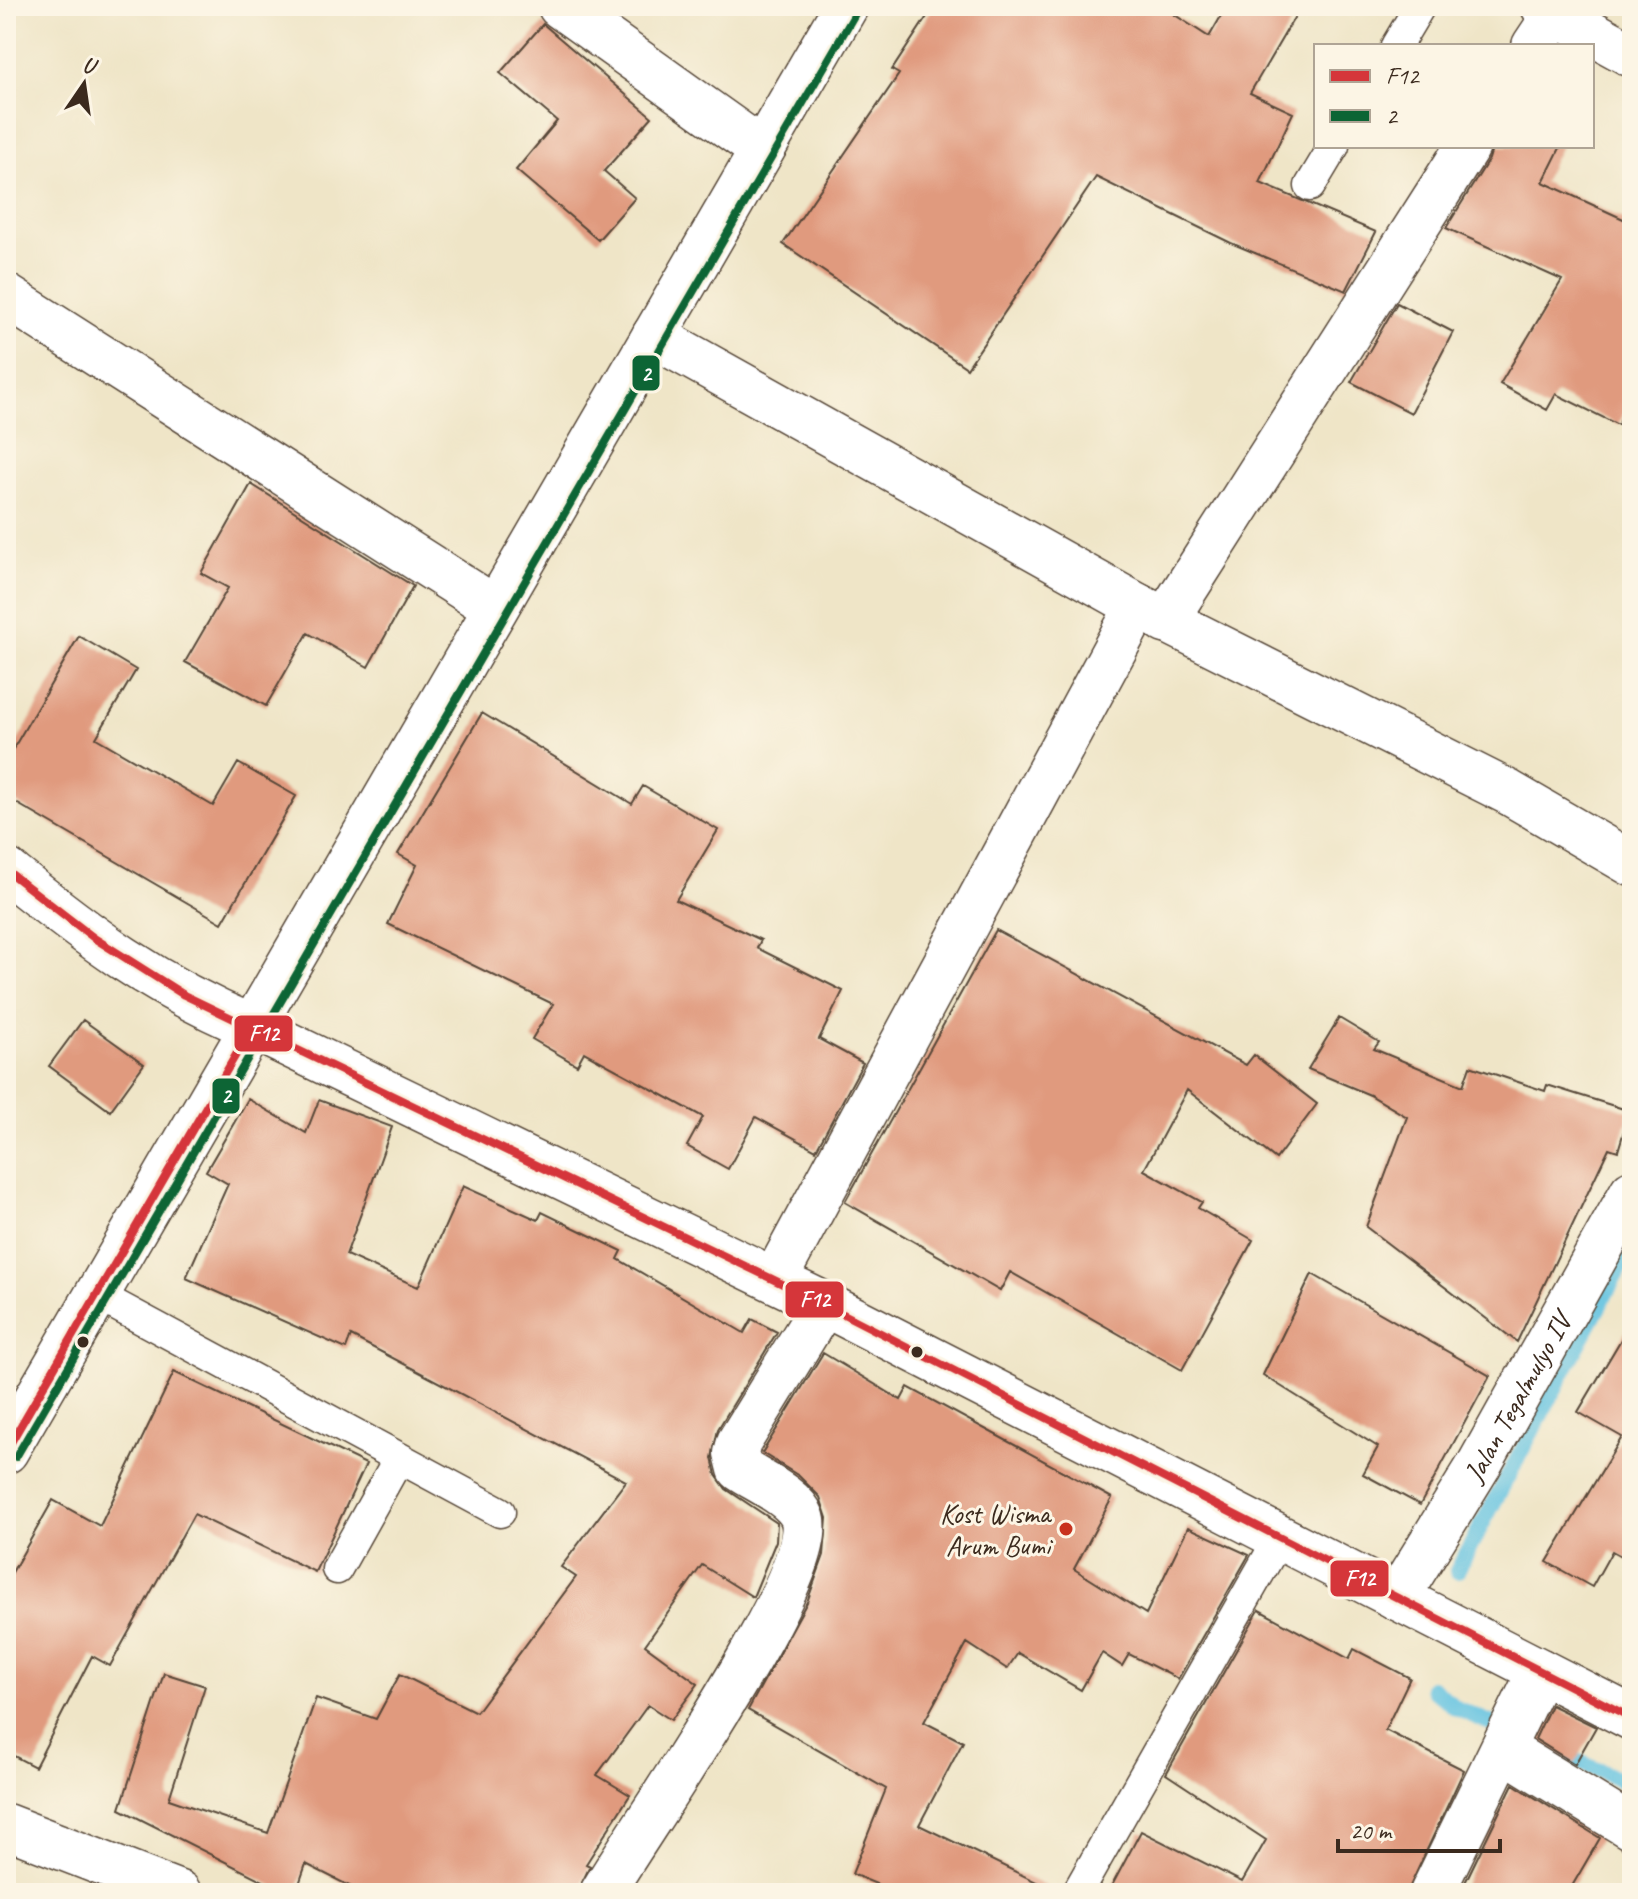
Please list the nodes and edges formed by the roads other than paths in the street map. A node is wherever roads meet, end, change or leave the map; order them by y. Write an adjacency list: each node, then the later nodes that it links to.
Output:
1 (560, 6): 9 (street)
2 (846, 6): 9 (street)
3 (1420, 6): 5 (lane)
4 (1544, 22): 6 (street)
5 (1397, 44)
6 (1632, 55)
7 (1333, 148): 10 (lane)
8 (1467, 148): 14 (street)
9 (762, 150): 12 (street)
10 (1310, 186)
11 (6, 296): 13 (street)
12 (654, 336): 13 (street); 14 (street)
13 (495, 608): 17 (street)
14 (1152, 614): 15 (street); 19 (street)
15 (1632, 864)
16 (6, 870): 17 (street)
17 (252, 1027): 19 (street); 20 (street)
18 (1632, 1192): 27 (street, Jalan Tegalmulyo IV)
19 (775, 1279): 21 (street)
20 (97, 1295): 22 (street); 23 (lane)
21 (824, 1304): 25 (street); 34 (street)
22 (6, 1451)
23 (399, 1458): 24 (lane); 26 (lane)
24 (500, 1512)
25 (1281, 1535): 27 (street); 35 (lane)
26 (337, 1569)
27 (1397, 1598): 28 (street)
28 (1540, 1671): 29 (street); 30 (street)
29 (1632, 1718)
30 (1508, 1738): 32 (street); 36 (street)
31 (6, 1826): 33 (street)
32 (1632, 1828)
33 (179, 1893)
34 (602, 1893)
35 (1077, 1893)
36 (1432, 1893)

